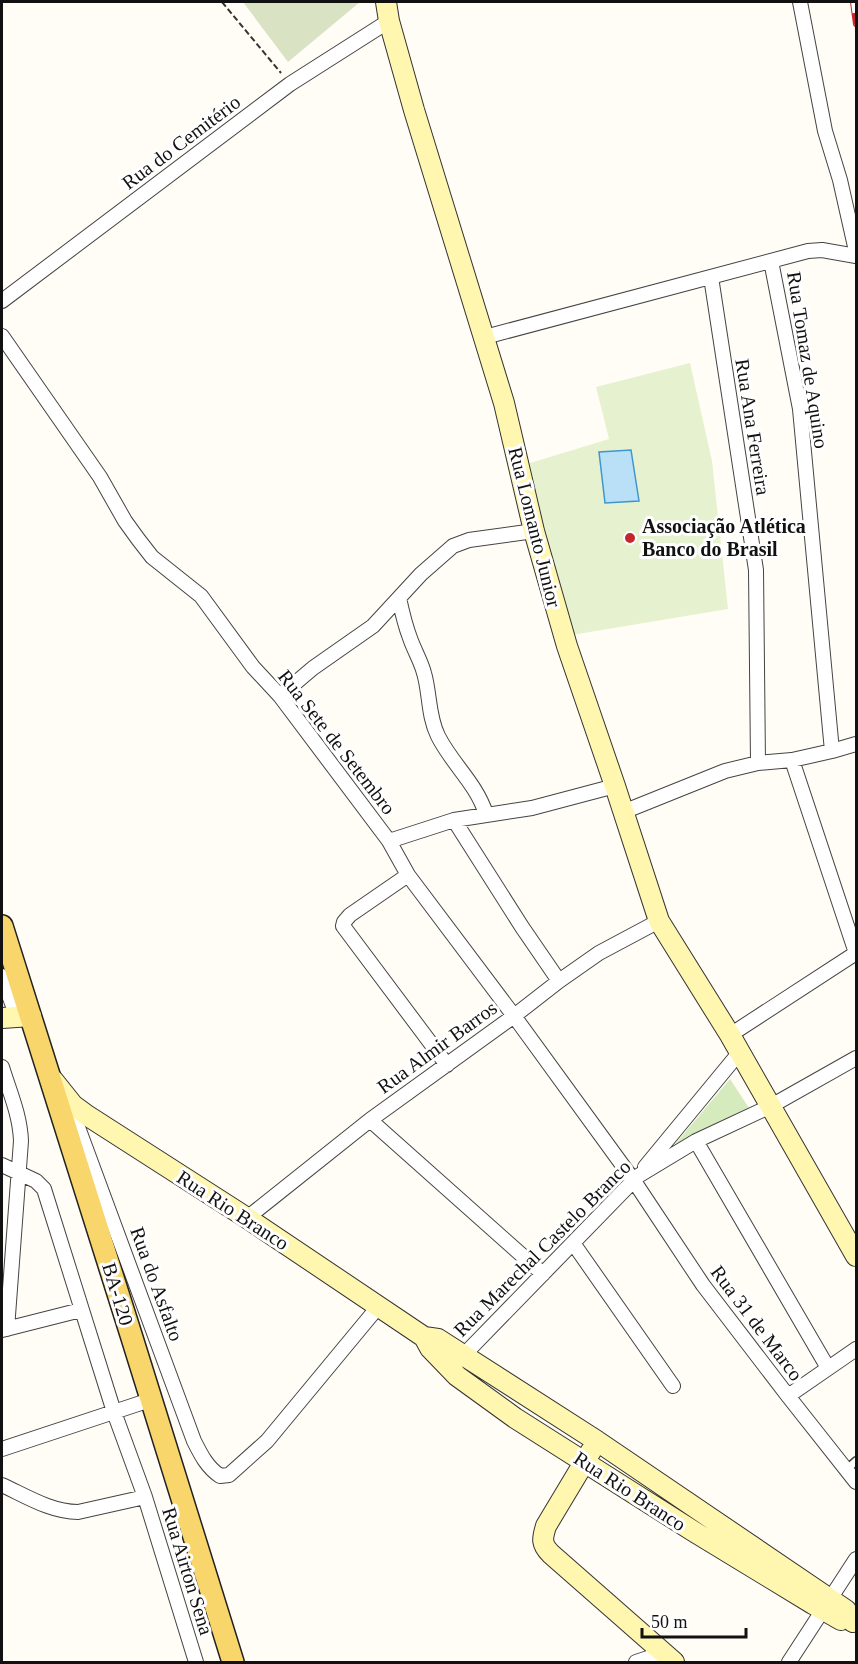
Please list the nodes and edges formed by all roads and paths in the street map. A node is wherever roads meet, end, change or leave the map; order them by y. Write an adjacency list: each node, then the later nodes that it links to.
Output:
1 (222, 2): 4 (path)
2 (800, 2): 5 (street)
3 (388, 11): 4 (street, Rua do Cemitério); 11 (street, Rua Lomanto Junior)
4 (290, 84): 9 (street, Rua do Cemitério)
5 (856, 251)
6 (856, 256): 7 (street)
7 (771, 261): 8 (street); 16 (street, Rua Tomaz de Aquino)
8 (711, 277): 11 (street); 18 (street, Rua Ana Ferreira)
9 (2, 301)
10 (2, 336): 14 (street, Rua Sete de Setembro)
11 (485, 337): 12 (street, Rua Lomanto Junior)
12 (534, 531): 13 (street); 19 (street, Rua Lomanto Junior)
13 (399, 598): 14 (street); 21 (street)
14 (280, 696): 23 (street, Rua Sete de Setembro)
15 (856, 744): 16 (street)
16 (832, 751): 17 (street)
17 (792, 760): 18 (street); 27 (street)
18 (758, 763): 20 (street)
19 (615, 786): 20 (street, Rua Lomanto Junior); 21 (street)
20 (623, 812): 25 (street, Rua Lomanto Junior)
21 (486, 814): 22 (street)
22 (453, 820): 23 (street); 29 (street)
23 (389, 841): 24 (street, Rua Sete de Setembro)
24 (408, 875): 30 (street, Rua Sete de Setembro); 35 (street)
25 (659, 921): 29 (street, Rua Almir Barros); 32 (street, Rua Lomanto Junior)
26 (2, 926): 31 (main road, BA-120 / BA-120)
27 (856, 953): 32 (street)
28 (2, 976): 31 (street)
29 (559, 981): 30 (street, Rua Almir Barros)
30 (514, 1016): 35 (street, Rua Almir Barros); 44 (street, Rua Sete de Setembro)
31 (16, 1017): 37 (main road, BA-120 / BA-120)
32 (730, 1035): 33 (street, Rua Lomanto Junior)
33 (739, 1053): 39 (street, Rua Lomanto Junior); 44 (street)
34 (856, 1058): 39 (street, Rua Marechal Castelo Branco)
35 (447, 1065): 40 (street, Rua Almir Barros)
36 (2, 1067): 43 (street)
37 (50, 1075): 38 (street, Rua Rio Branco); 59 (main road, BA-120 / BA-120)
38 (68, 1098): 45 (street, Rua Rio Branco); 49 (street, Rua do Asfalto)
39 (771, 1106): 41 (street, Rua Marechal Castelo Branco); 47 (street)
40 (370, 1120): 45 (street, Rua Almir Barros); 48 (street)
41 (696, 1142): 44 (street, Rua Marechal Castelo Branco); 55 (street)
42 (2, 1165): 43 (street)
43 (18, 1172): 50 (street); 51 (street)
44 (636, 1179): 46 (street, Rua Marechal Castelo Branco); 58 (street, Rua 31 de Marco)
45 (247, 1218): 49 (street, Rua Rio Branco)
46 (573, 1243): 48 (street, Rua Marechal Castelo Branco); 57 (street)
47 (856, 1256)
48 (543, 1274): 54 (street, Rua Marechal Castelo Branco)
49 (378, 1307): 52 (street, Rua Rio Branco)
50 (81, 1310): 51 (street); 60 (street)
51 (4, 1330)
52 (424, 1337): 54 (street, Rua Rio Branco); 56 (street, Rua Rio Branco)
53 (856, 1350): 55 (street)
54 (465, 1354): 56 (street, Rua Marechal Castelo Branco); 61 (street, Rua Rio Branco)
55 (828, 1368): 58 (street)
56 (450, 1369): 63 (street, Rua Rio Branco)
57 (673, 1386)
58 (788, 1396): 64 (street, Rua 31 de Marco)
59 (150, 1400): 60 (street); 73 (main road, BA-120 / BA-120)
60 (114, 1412): 62 (street); 67 (street)
61 (597, 1441): 63 (street); 69 (street, Rua Rio Branco)
62 (2, 1449)
63 (584, 1461): 69 (street, Rua Rio Branco); 71 (street)
64 (851, 1465): 65 (street, Rua 31 de Marco)
65 (856, 1482)
66 (2, 1485): 67 (street, Rua Airton Sena)
67 (145, 1497): 72 (street, Rua Airton Sena)
68 (856, 1559): 69 (street)
69 (827, 1604): 70 (street, Rua Rio Branco); 75 (street)
70 (855, 1623)
71 (669, 1658): 74 (street)
72 (196, 1662)
73 (233, 1662)
74 (636, 1662)
75 (789, 1662)

